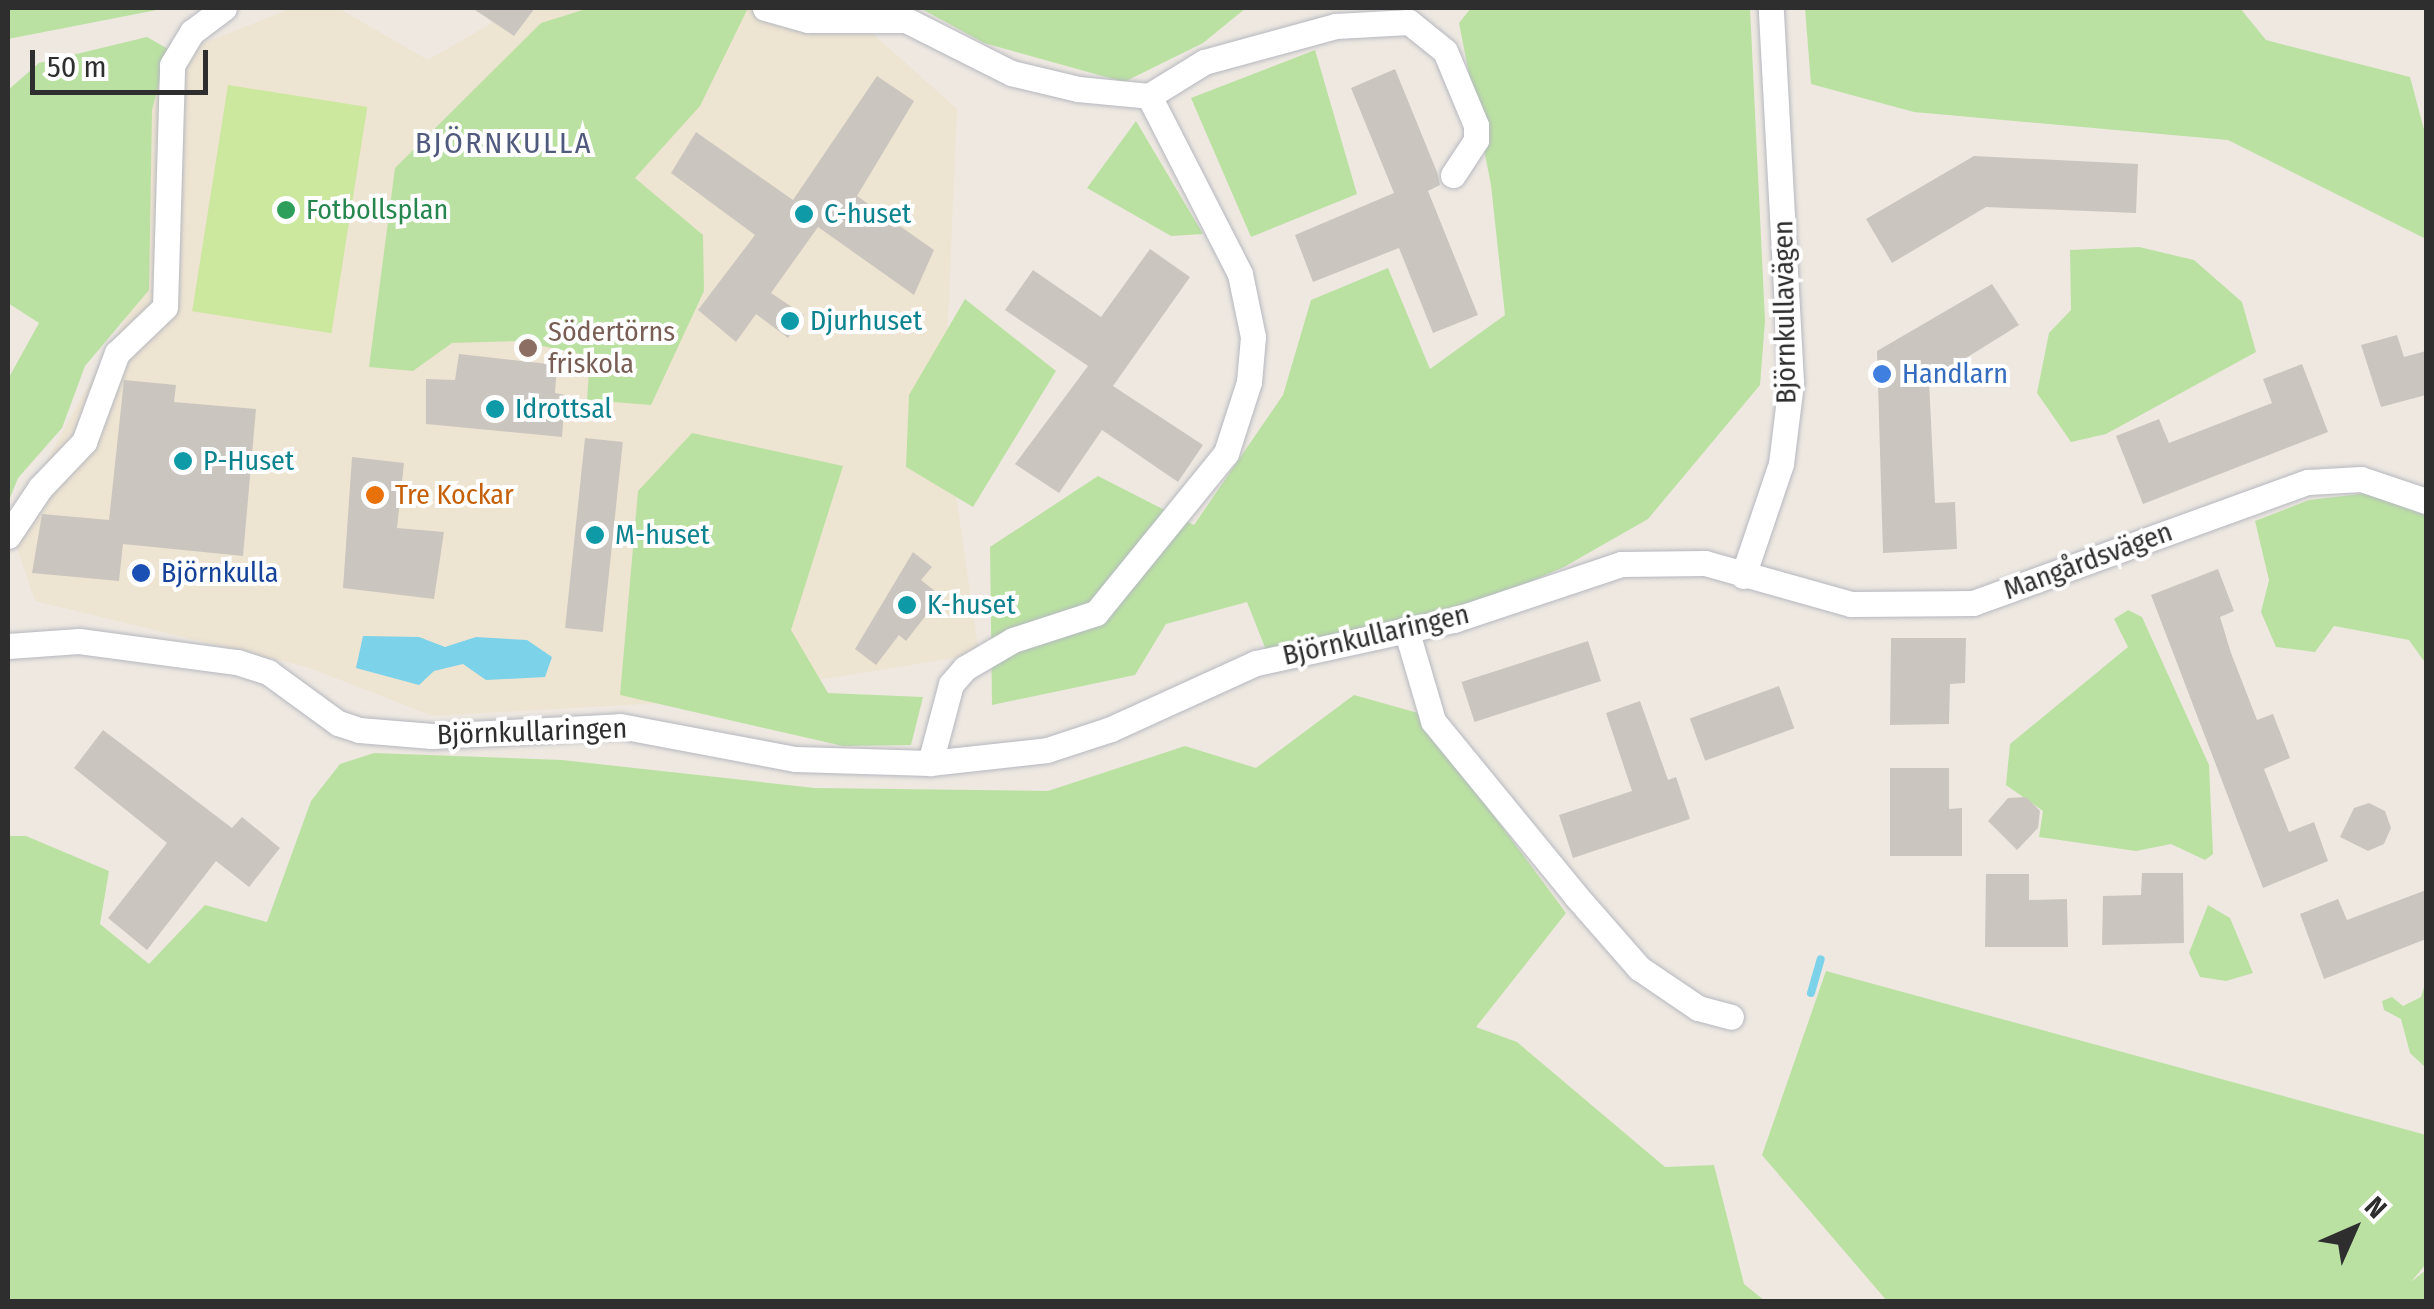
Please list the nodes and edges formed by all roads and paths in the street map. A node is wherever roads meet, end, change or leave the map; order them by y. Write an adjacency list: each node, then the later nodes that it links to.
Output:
1 (224, 8): 7 (street)
2 (765, 8): 4 (street)
3 (1771, 8): 8 (street, Björnkullavägen)
4 (1149, 96): 5 (street); 11 (street)
5 (1453, 175)
6 (2426, 501): 8 (street, Mangårdsvägen)
7 (8, 536)
8 (1743, 576): 9 (street, Björnkullaringen)
9 (1406, 629): 11 (street, Björnkullaringen); 12 (street)
10 (8, 646): 11 (street, Björnkullaringen)
11 (930, 764)
12 (1731, 1018)

